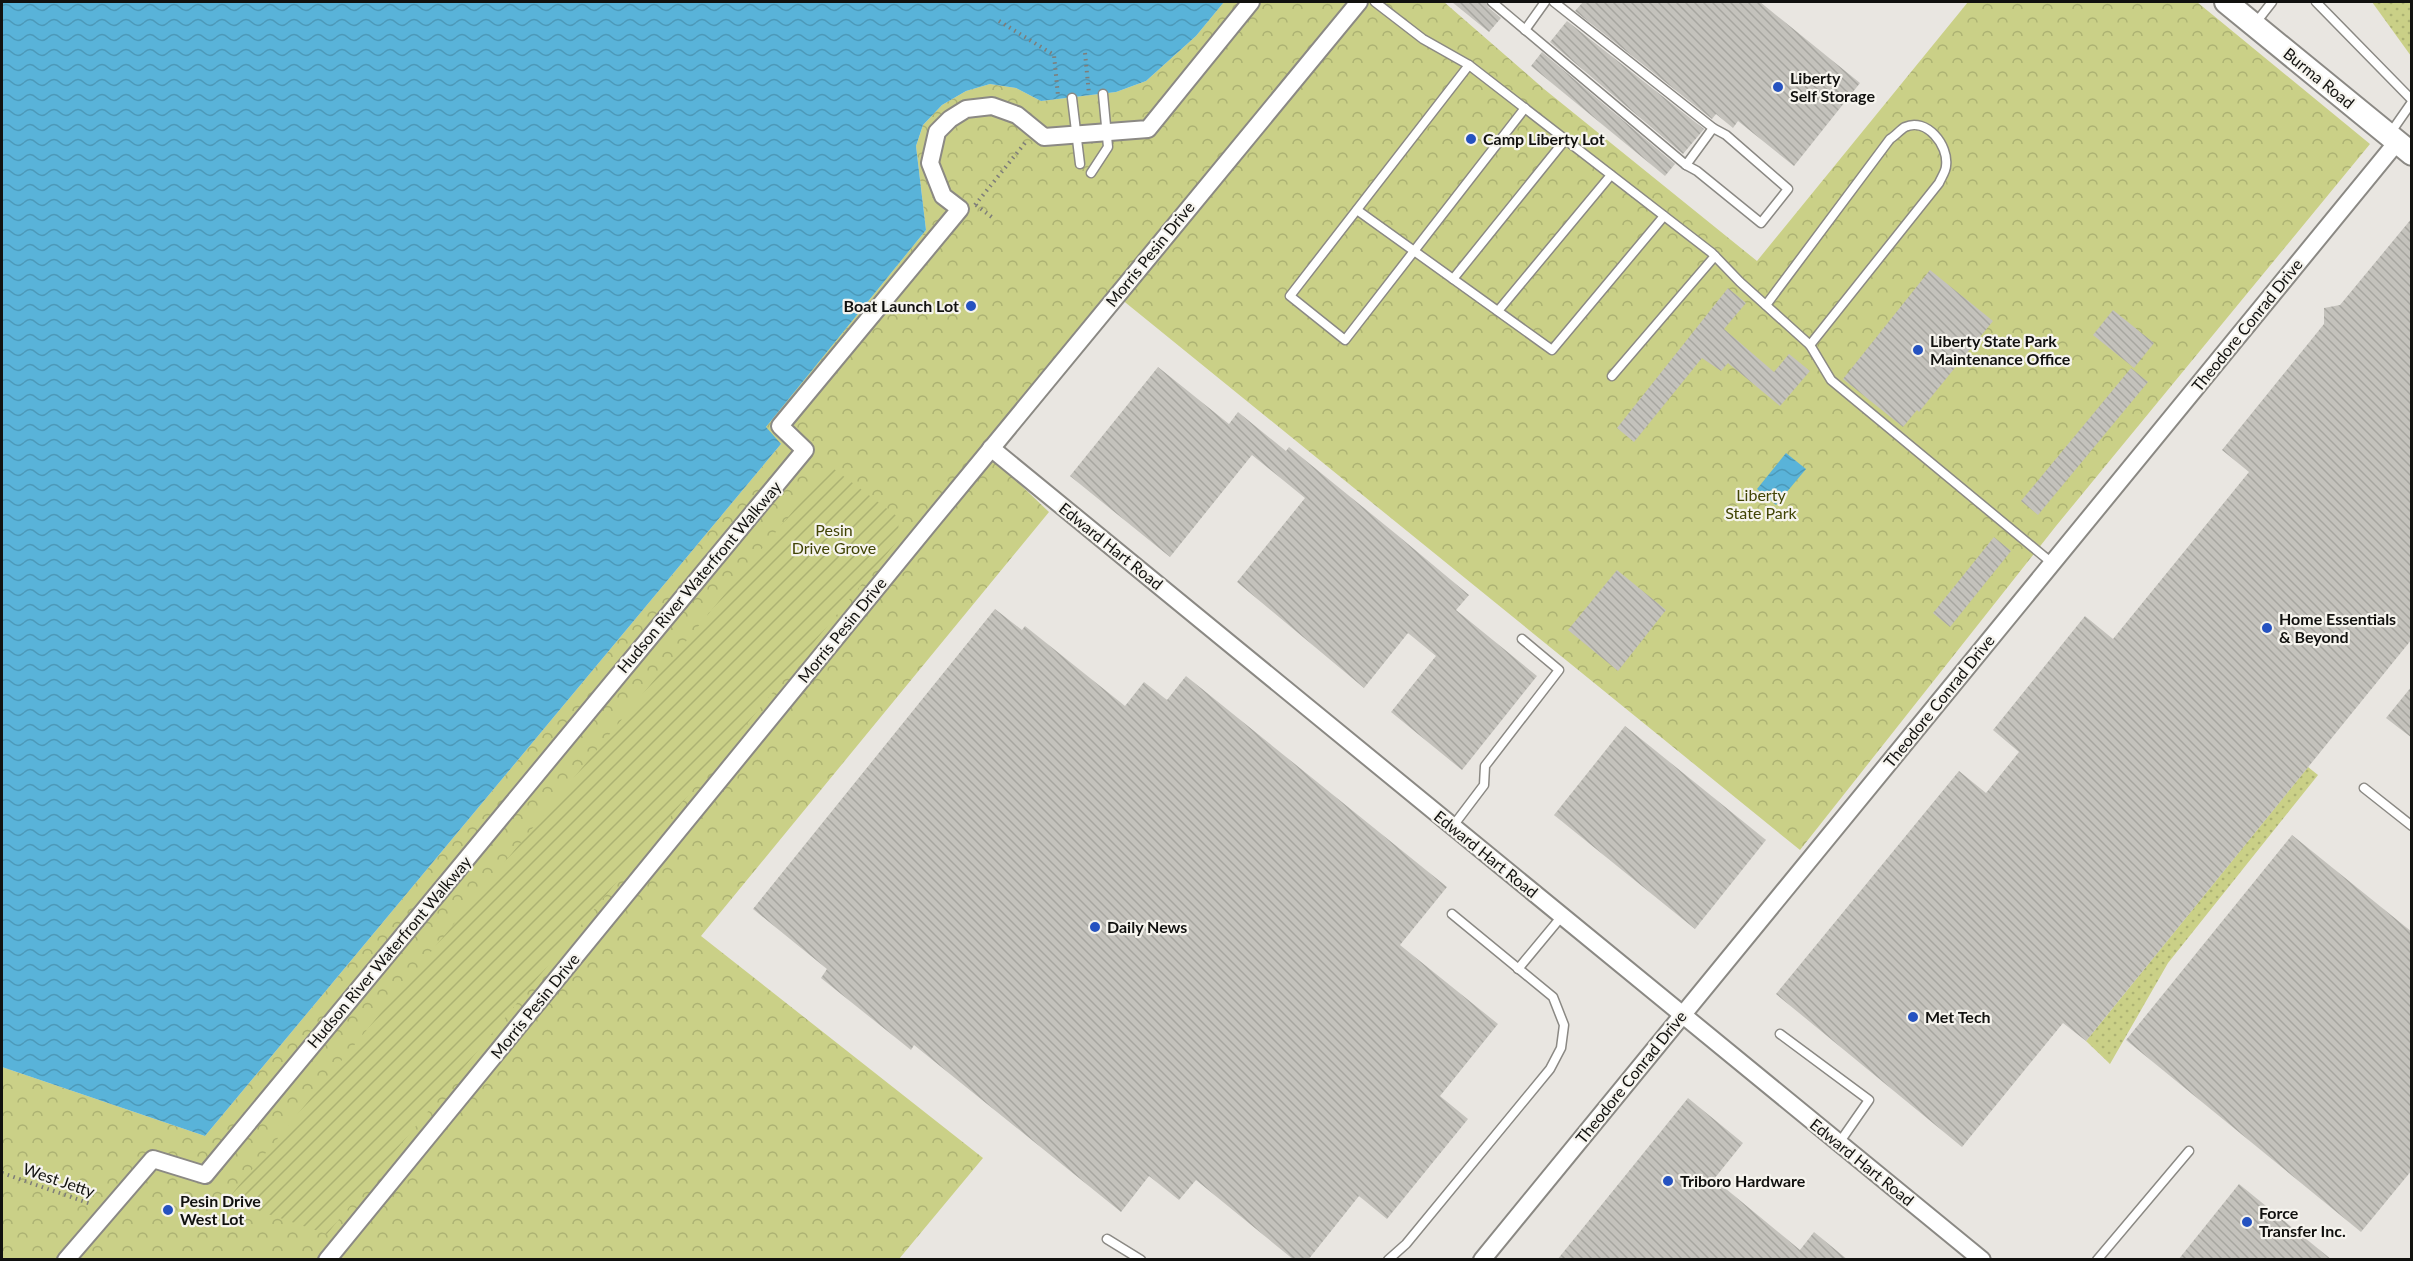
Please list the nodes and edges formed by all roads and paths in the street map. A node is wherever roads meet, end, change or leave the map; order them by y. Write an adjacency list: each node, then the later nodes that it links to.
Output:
1 (1251, 2): 21 (street)
2 (1359, 2): 40 (street, Morris Pesin Drive)
3 (1375, 2): 13 (lane)
4 (1492, 2): 12 (lane)
5 (1545, 2): 12 (lane)
6 (1554, 2): 19 (lane)
7 (2226, 2): 11 (street, Burma Road)
8 (2272, 2): 11 (lane)
9 (2316, 2): 17 (lane)
10 (999, 21): 16 (path)
11 (2254, 25): 24 (street, Burma Road)
12 (1525, 30): 26 (lane)
13 (1469, 65): 18 (lane); 30 (lane)
14 (1103, 94): 21 (lane)
15 (1072, 98): 22 (lane)
16 (1059, 101)
17 (2412, 101): 24 (lane)
18 (1525, 108): 23 (lane); 33 (lane)
19 (1713, 128): 26 (lane); 26 (lane)
20 (1036, 130): 22 (street); 29 (path); 29 (street)
21 (1107, 132): 22 (street); 27 (lane)
22 (1076, 135): 25 (lane)
23 (1565, 140): 28 (lane); 35 (lane)
24 (2399, 144): 41 (street, Theodore Conrad Drive)
25 (1080, 164)
26 (1686, 165)
27 (1091, 173)
28 (1611, 175): 31 (lane); 37 (lane)
29 (968, 207): 32 (path); 54 (street, Hudson River Waterfront Walkway)
30 (1357, 210): 33 (lane); 33 (lane)
31 (1664, 216): 34 (lane); 37 (lane)
32 (993, 218)
33 (1414, 251): 35 (lane)
34 (1715, 256): 36 (lane); 39 (lane)
35 (1453, 279): 37 (lane)
36 (1766, 305): 38 (lane); 38 (lane)
37 (1498, 311)
38 (1810, 345): 41 (lane)
39 (1612, 376)
40 (991, 448): 44 (street, Edward Hart Road); 57 (street, Morris Pesin Drive)
41 (2052, 563): 49 (street, Theodore Conrad Drive)
42 (1522, 639): 44 (lane)
43 (2364, 788): 45 (lane)
44 (1453, 826): 47 (street, Edward Hart Road)
45 (2412, 826)
46 (1452, 914): 48 (lane)
47 (1562, 916): 48 (lane); 49 (street, Edward Hart Road)
48 (1518, 969): 59 (lane)
49 (1683, 1015): 51 (street, Edward Hart Road); 60 (street, Theodore Conrad Drive)
50 (1780, 1034): 51 (lane)
51 (1839, 1143): 61 (street, Edward Hart Road)
52 (2189, 1151): 62 (lane)
53 (2, 1173): 54 (path, West Jetty)
54 (109, 1210): 56 (street, Hudson River Waterfront Walkway)
55 (1107, 1239): 58 (lane)
56 (66, 1260)
57 (327, 1260)
58 (1141, 1260)
59 (1388, 1260)
60 (1482, 1260)
61 (1982, 1260)
62 (2097, 1260)

